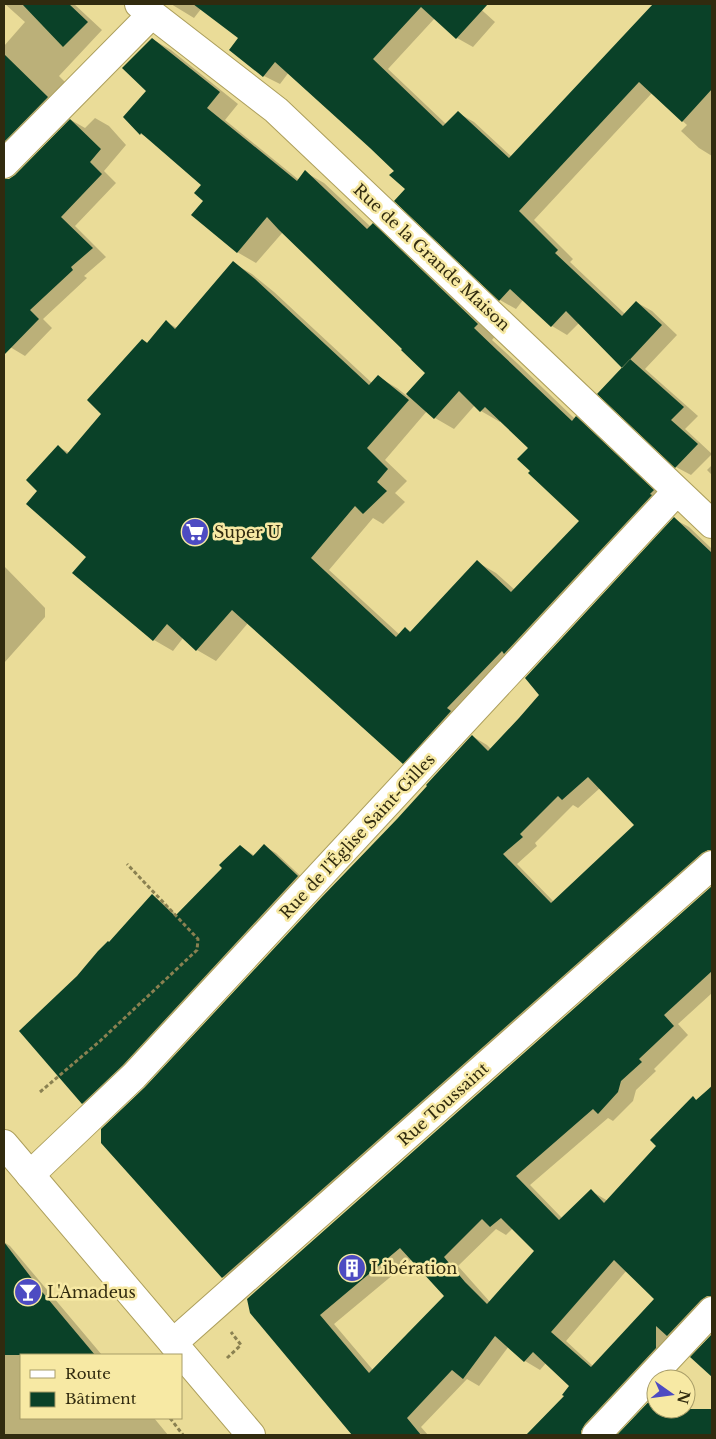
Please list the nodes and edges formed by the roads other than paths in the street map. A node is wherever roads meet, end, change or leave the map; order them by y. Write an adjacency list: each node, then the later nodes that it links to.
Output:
1 (146, 9): 2 (street); 3 (street, Rue de la Grande Maison)
2 (4, 164)
3 (677, 491): 4 (street, Rue de la Grande Maison); 7 (street, Rue de l'Église Saint-Gilles)
4 (712, 524)
5 (712, 865): 9 (street, Rue Toussaint)
6 (4, 1144): 7 (street)
7 (30, 1175): 9 (street)
8 (712, 1311): 11 (street)
9 (173, 1343): 10 (street)
10 (248, 1434)
11 (596, 1435)

